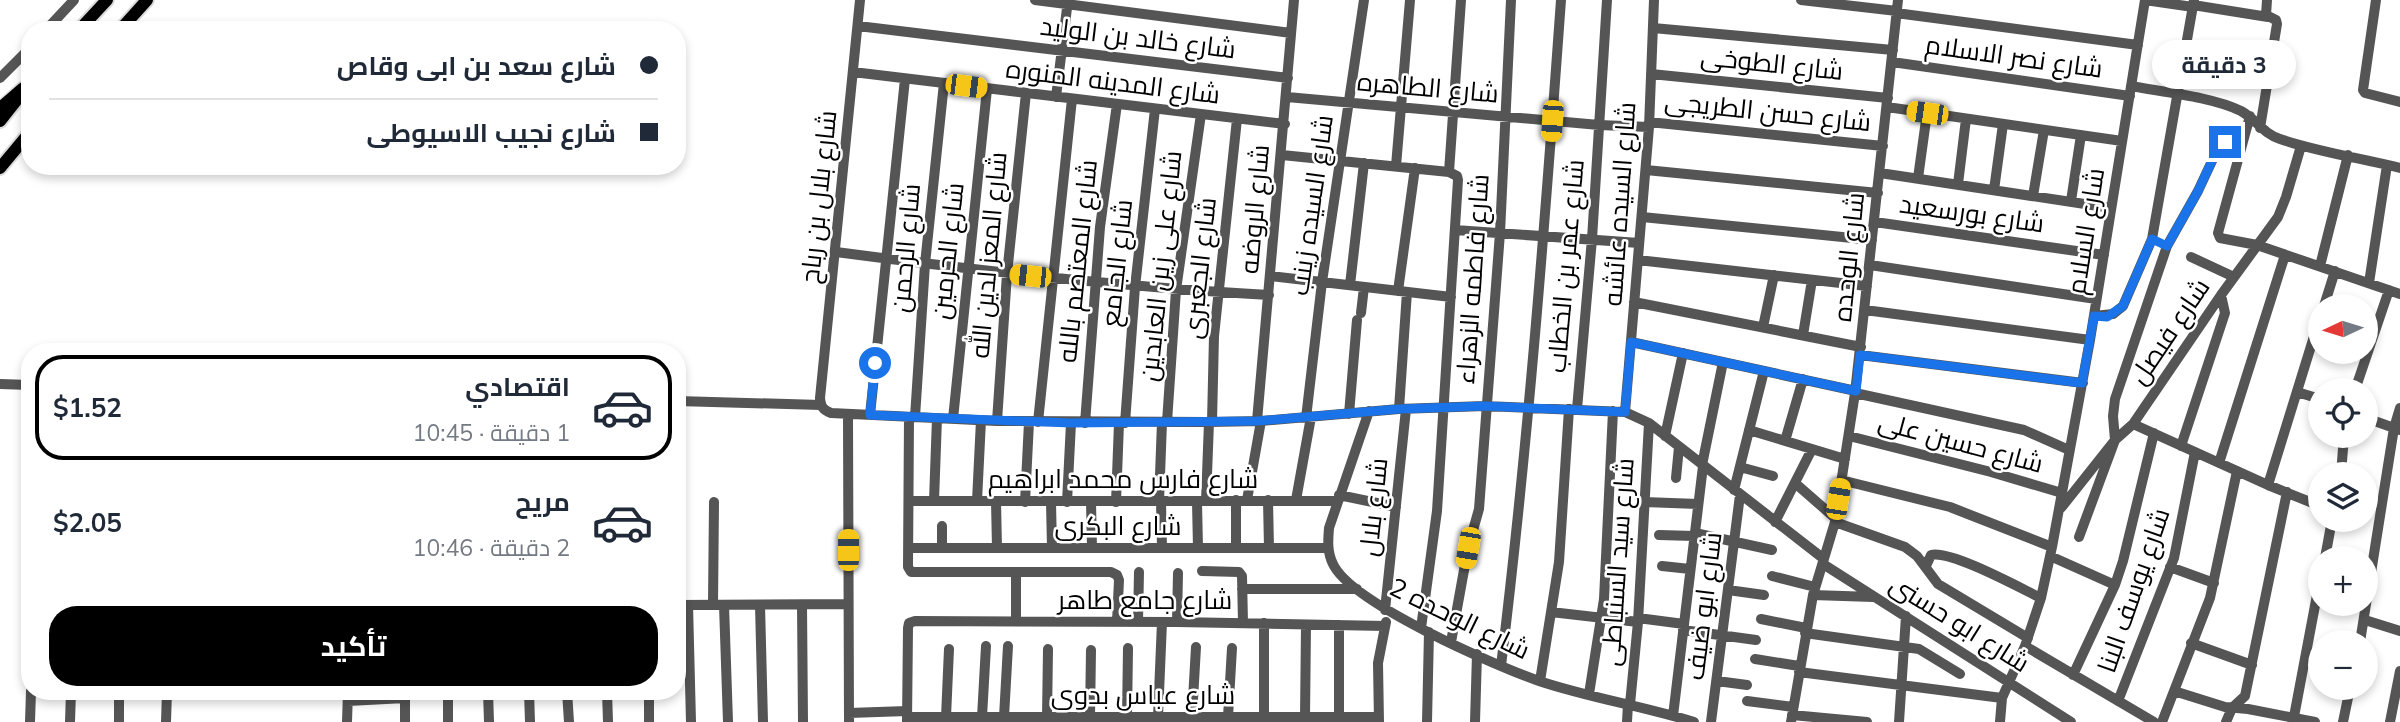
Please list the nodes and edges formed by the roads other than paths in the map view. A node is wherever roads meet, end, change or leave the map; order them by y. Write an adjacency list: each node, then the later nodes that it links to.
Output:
1 (74, 0): 22 (street)
2 (107, 0): 23 (main road)
3 (147, 0): 24 (main road)
4 (860, 0): 25 (street, شارع بلال بن رباح)
5 (1035, 0): 18 (street)
6 (1294, 0): 27 (street, شارع الروضه)
7 (1364, 0): 50 (street, شارع السيده زينب)
8 (1410, 0): 53 (street)
9 (1461, 0): 56 (street)
10 (1511, 0): 60 (street, شارع فاطمه الزهراء)
11 (1561, 0): 64 (street)
12 (1607, 0): 67 (street, شارع عمر بن الخطاب)
13 (1654, 0): 26 (street, شارع السيده عائشه)
14 (1801, 0): 20 (street)
15 (2145, 0): 19 (street); 28 (street, شارع السلام)
16 (2267, 0): 21 (street)
17 (2376, 0): 49 (street)
18 (1068, 2): 27 (street); 30 (street)
19 (2193, 4): 21 (street); 29 (street)
20 (1897, 8): 28 (street); 31 (street, شارع الوحده)
21 (2268, 17): 33 (street)
22 (55, 21)
23 (87, 21)
24 (128, 21)
25 (858, 26): 30 (street, شارع خالد بن الوليد); 34 (street, شارع بلال بن رباح)
26 (1653, 28): 31 (street, شارع نصر الاسلام); 35 (street, شارع السيده عائشه)
27 (1292, 33): 37 (street, شارع الروضه)
28 (2138, 45): 41 (street, شارع السلام)
29 (2186, 48): 33 (street); 45 (street)
30 (1062, 51): 37 (street, شارع خالد بن الوليد); 46 (street)
31 (1892, 56): 41 (street, شارع نصر الاسلام); 51 (street, شارع الوحده)
32 (21, 57): 36 (street)
33 (2270, 65): 69 (street)
34 (853, 72): 38 (street, شارع المدينه المنوره); 107 (street, شارع بلال بن رباح)
35 (1651, 74): 51 (street, شارع الطوخى); 68 (street, شارع السيده عائشه)
36 (0, 78)
37 (1288, 78): 47 (street, شارع الروضه)
38 (905, 79): 39 (street, شارع المدينه المنوره); 111 (street)
39 (944, 83): 40 (street, شارع المدينه المنوره); 113 (street, شارع الرحمن)
40 (987, 89): 43 (street, شارع المدينه المنوره); 116 (street, شارع الحرمين)
41 (2130, 91): 45 (street, شارع نصر الاسلام); 72 (street, شارع السلام)
42 (21, 92): 55 (highway)
43 (1026, 93): 46 (street, شارع المدينه المنوره); 118 (street, شارع المعز لدين الله)
44 (21, 94): 63 (main road)
45 (2178, 95): 59 (street, شارع نصر الاسلام); 102 (street)
46 (1056, 97): 48 (street, شارع المدينه المنوره)
47 (1287, 97): 50 (street, شارع الطاهره); 65 (street, شارع الروضه)
48 (1072, 99): 52 (street, شارع المدينه المنوره); 122 (street)
49 (2400, 102)
50 (1349, 103): 53 (street, شارع الطاهره); 79 (street, شارع السيده زينب)
51 (1887, 103): 57 (street, شارع الطوخى); 74 (street, شارع الوحده)
52 (1116, 104): 54 (street, شارع المدينه المنوره); 125 (street, شارع المعتصم بالله)
53 (1401, 107): 56 (street, شارع الطاهره); 82 (street)
54 (1155, 109): 58 (street, شارع المدينه المنوره); 129 (street, شارع الجامع)
55 (0, 111)
56 (1453, 112): 60 (street, شارع الطاهره); 87 (street)
57 (1927, 113): 62 (street, شارع الطوخى); 89 (street)
58 (1201, 114): 61 (street, شارع المدينه المنوره); 131 (street, شارع على زين العابدين)
59 (2250, 116): 69 (street); 75 (street)
60 (1506, 117): 64 (street, شارع الطاهره); 99 (street, شارع فاطمه الزهراء)
61 (1237, 119): 65 (street, شارع المدينه المنوره); 133 (street, شارع الجعبرى)
62 (1966, 119): 66 (street, شارع الطوخى); 90 (street)
63 (0, 121)
64 (1552, 121): 67 (street, شارع الطاهره); 100 (street)
65 (1284, 124): 77 (street, شارع الروضه)
66 (2003, 124): 70 (street, شارع الطوخى); 91 (street)
67 (1599, 125): 68 (street, شارع الطاهره); 101 (street, شارع عمر بن الخطاب)
68 (1649, 125): 74 (street, شارع حسن الطريجى); 86 (street, شارع السيده عائشه)
69 (2260, 128): 76 (street)
70 (2043, 130): 71 (street, شارع الطوخى); 93 (street)
71 (2081, 135): 72 (street, شارع الطوخى); 94 (street)
72 (2122, 141): 95 (street, شارع السلام)
73 (21, 143): 83 (main road)
74 (1883, 146): 88 (street, شارع الوحده)
75 (2240, 146): 105 (street); 106 (street)
76 (2301, 146): 78 (street); 105 (street, شارع فيصل)
77 (1282, 155): 79 (street); 120 (street, شارع الروضه)
78 (2348, 155): 81 (street); 115 (street)
79 (1341, 161): 80 (street); 124 (street, شارع السيده زينب)
80 (1364, 163): 82 (street); 127 (street)
81 (2387, 165): 85 (street); 126 (street)
82 (1396, 166): 84 (street)
83 (0, 168)
84 (1415, 168): 87 (street); 132 (street, شارع بلال)
85 (2400, 168)
86 (1646, 170): 92 (street); 96 (street, شارع السيده عائشه)
87 (1449, 172): 98 (street)
88 (1880, 173): 89 (street); 92 (street, شارع الوحده)
89 (1918, 178): 90 (street)
90 (1958, 184): 91 (street)
91 (1994, 190): 93 (street)
92 (1878, 193): 97 (street, شارع الوحده)
93 (2033, 196): 94 (street)
94 (2071, 201): 95 (street)
95 (2111, 208): 108 (street, شارع السلام)
96 (1642, 217): 103 (street); 104 (street, شارع السيده عائشه)
97 (1875, 222): 103 (street, شارع الوحده); 108 (street, شارع بورسعيد)
98 (1455, 230): 99 (street); 138 (street)
99 (1500, 233): 100 (street); 162 (street, شارع فاطمه الزهراء)
100 (1544, 235): 101 (street); 164 (street)
101 (1592, 239): 104 (street); 167 (street, شارع عمر بن الخطاب)
102 (2152, 239): 106 (street); 142 (street)
103 (1872, 240): 114 (street, شارع الوحده)
104 (1639, 243): 112 (street, شارع السيده عائشه)
105 (2257, 245): 109 (street); 121 (street, شارع فيصل)
106 (2167, 246): 195 (street)
107 (836, 252): 111 (street); 161 (street, شارع بلال بن رباح)
108 (2104, 255): 139 (street, شارع السلام)
109 (2286, 255): 115 (street); 203 (street)
110 (2191, 257): 121 (street)
111 (886, 259): 113 (street); 173 (street)
112 (1638, 260): 119 (street); 140 (street, شارع السيده عائشه)
113 (925, 264): 116 (street); 174 (street, شارع الرحمن)
114 (1870, 265): 128 (street, شارع الوحده); 139 (street)
115 (2320, 266): 117 (street)
116 (968, 269): 118 (street); 177 (street, شارع الحرمين)
117 (2335, 271): 126 (street); 135 (street)
118 (1007, 274): 122 (street); 179 (street, شارع المعز لدين الله)
119 (1774, 275): 123 (street); 143 (street)
120 (1270, 276): 124 (street); 136 (street, شارع الروضه)
121 (2234, 277): 137 (street, شارع فيصل)
122 (1052, 279): 125 (street); 181 (street)
123 (1812, 279): 128 (street); 144 (street)
124 (1322, 282): 127 (street); 175 (street, شارع السيده زينب)
125 (1095, 283): 129 (street); 186 (street, شارع المعتصم بالله)
126 (2369, 283): 134 (street)
127 (1350, 285): 130 (street)
128 (1867, 286): 141 (street, شارع الوحده)
129 (1135, 287): 131 (street); 187 (street, شارع الجامع)
130 (1364, 287): 132 (street); 172 (street)
131 (1176, 290): 133 (street); 182 (street, شارع على زين العابدين)
132 (1403, 291): 138 (street); 166 (street, شارع بلال)
133 (1218, 292): 136 (street); 183 (street, شارع الجعبرى)
134 (2394, 292): 152 (street)
135 (2328, 294)
136 (1269, 295): 180 (street, شارع الروضه)
137 (2221, 295): 189 (street, شارع فيصل); 197 (street)
138 (1451, 297): 163 (street)
139 (2096, 299): 142 (street, شارع السلام)
140 (1634, 302): 143 (street); 146 (street, شارع السيده عائشه)
141 (1865, 310): 145 (street); 147 (street, شارع الوحده)
142 (2094, 316): 145 (street, شارع السلام)
143 (1763, 327): 144 (street)
144 (1803, 335): 147 (street)
145 (2090, 340): 154 (street, شارع السلام)
146 (1631, 342): 148 (street); 170 (street, شارع السيده عائشه)
147 (1860, 351): 154 (street); 157 (street, شارع الوحده)
148 (1684, 354): 150 (street); 193 (street)
149 (2308, 356): 158 (street)
150 (1723, 362): 151 (street); 204 (street)
151 (1764, 371): 153 (street); 191 (street, شارع ابو ضيف)
152 (2360, 378)
153 (1803, 379): 157 (street); 196 (street)
154 (2082, 383): 200 (street, شارع السلام)
155 (0, 384): 156 (street)
156 (21, 385)
157 (1856, 392): 194 (street, شارع الوحده); 200 (street)
158 (2297, 392): 159 (street); 211 (street)
159 (2308, 395)
160 (686, 401): 161 (street, شارع ابو حسنى)
161 (820, 401): 171 (street, شارع ابو حسنى)
162 (1485, 406): 163 (street, شارع ابو حسنى); 164 (street, شارع ابو حسنى); 306 (street, شارع فاطمه الزهراء)
163 (1443, 407): 166 (street, شارع ابو حسنى); 300 (street)
164 (1528, 407): 167 (street, شارع ابو حسنى); 322 (street)
165 (2400, 408): 190 (street)
166 (1403, 409): 168 (street, شارع ابو حسنى); 234 (street, شارع بلال)
167 (1573, 409): 169 (street, شارع ابو حسنى); 282 (street, شارع عمر بن الخطاب)
168 (1369, 411): 172 (street, شارع ابو حسنى); 215 (street)
169 (1613, 411): 170 (street, شارع ابو حسنى); 284 (street)
170 (1625, 412): 188 (street, شارع ابو حسنى)
171 (848, 414): 173 (street, شارع ابو حسنى); 277 (street)
172 (1349, 414): 175 (street, شارع ابو حسنى)
173 (870, 415): 174 (street, شارع ابو حسنى)
174 (912, 417): 176 (street, شارع ابو حسنى); 219 (street, شارع الرحمن)
175 (1309, 417): 180 (street, شارع ابو حسنى); 218 (street, شارع السيده زينب)
176 (937, 418): 177 (street, شارع ابو حسنى); 220 (street)
177 (953, 419): 178 (street, شارع ابو حسنى)
178 (981, 421): 179 (street, شارع ابو حسنى); 221 (street)
179 (998, 421): 181 (street, شارع ابو حسنى)
180 (1259, 421): 183 (street, شارع ابو حسنى); 216 (street, شارع الروضه)
181 (1033, 422): 185 (street, شارع ابو حسنى); 226 (street)
182 (1165, 422): 183 (street, شارع ابو حسنى); 187 (street, شارع ابو حسنى); 231 (street, شارع على زين العابدين)
183 (1211, 422): 223 (street, شارع الجعبرى)
184 (2378, 422): 190 (street)
185 (1071, 423): 186 (street, شارع ابو حسنى); 228 (street)
186 (1085, 423): 187 (street, شارع ابو حسنى)
187 (1122, 423): 230 (street, شارع الجامع)
188 (1649, 423): 193 (street, شارع ابو حسنى); 232 (street, شارع سيد السنباطى)
189 (2133, 424): 192 (street); 195 (street, شارع فيصل)
190 (2397, 429): 288 (street)
191 (1749, 430): 196 (street); 205 (street, شارع ابو ضيف)
192 (2154, 433): 197 (street); 267 (street)
193 (1665, 436): 198 (street, شارع ابو حسنى)
194 (1849, 436): 202 (street, شارع الوحده); 214 (street, شارع حسين على)
195 (2115, 440): 235 (street, شارع السلام); 241 (street)
196 (1785, 441): 199 (street)
197 (2182, 446): 201 (street)
198 (1679, 447): 204 (street, شارع ابو حسنى); 208 (street)
199 (1812, 449): 202 (street); 210 (street)
200 (2069, 450): 214 (street, شارع السلام)
201 (2195, 452): 203 (street); 258 (street, شارع يوسف البنا)
202 (1845, 459): 209 (street, شارع الوحده)
203 (2219, 463): 206 (street)
204 (1702, 465): 213 (street, شارع ابو حسنى); 233 (street)
205 (1740, 467): 207 (street); 213 (street, شارع ابو ضيف)
206 (2237, 471): 211 (street); 266 (street)
207 (1773, 476)
208 (1676, 478)
209 (1842, 480): 236 (street, شارع الوحده); 254 (street)
210 (1795, 483): 236 (street); 237 (street)
211 (2268, 485): 212 (street)
212 (2287, 492): 224 (street); 321 (street)
213 (1737, 493): 237 (street, شارع ابو حسنى); 242 (street, شارع ابو ضيف)
214 (2062, 493): 235 (street, شارع السلام)
215 (1338, 498): 218 (street, شارع فارس محمد ابراهيم); 234 (street, شارع فارس محمد ابراهيم); 252 (street)
216 (1241, 500): 217 (street, شارع فارس محمد ابراهيم); 223 (street, شارع فارس محمد ابراهيم); 250 (street, شارع الروضه)
217 (1268, 500): 218 (street, شارع فارس محمد ابراهيم); 251 (street)
218 (1296, 500)
219 (909, 501): 220 (street, شارع فارس محمد ابراهيم); 243 (street, شارع الرحمن)
220 (934, 501): 221 (street, شارع فارس محمد ابراهيم)
221 (977, 501): 222 (street, شارع فارس محمد ابراهيم)
222 (996, 501): 226 (street, شارع فارس محمد ابراهيم); 245 (street)
223 (1201, 501): 231 (street, شارع فارس محمد ابراهيم); 249 (street, شارع الجعبرى)
224 (2308, 501)
225 (714, 502): 279 (street)
226 (1026, 502): 227 (street, شارع فارس محمد ابراهيم)
227 (1051, 502): 228 (street, شارع فارس محمد ابراهيم); 246 (street)
228 (1067, 502): 229 (street, شارع فارس محمد ابراهيم)
229 (1091, 502): 230 (street, شارع فارس محمد ابراهيم); 247 (street)
230 (1116, 502): 231 (street, شارع فارس محمد ابراهيم)
231 (1160, 502): 248 (street, شارع على زين العابدين)
232 (1644, 502): 233 (street); 287 (street, شارع سيد السنباطى)
233 (1698, 504): 239 (street)
234 (1396, 507): 281 (street, شارع بلال)
235 (2059, 510): 254 (street, شارع السلام)
236 (1835, 520): 255 (street, شارع الوحده); 257 (street)
237 (1775, 522): 255 (street, شارع ابو حسنى)
238 (942, 526): 244 (street)
239 (1694, 534): 240 (street); 242 (street); 259 (street)
240 (1659, 535)
241 (2079, 537)
242 (1734, 542): 253 (street); 270 (street, شارع ابو ضيف)
243 (908, 548): 244 (street, شارع البكرى); 261 (street, شارع الرحمن)
244 (942, 548): 245 (street, شارع البكرى)
245 (997, 548): 246 (street, شارع البكرى)
246 (1052, 548): 247 (street, شارع البكرى)
247 (1092, 548): 248 (street, شارع البكرى)
248 (1162, 548): 249 (street, شارع البكرى)
249 (1198, 548): 250 (street, شارع البكرى)
250 (1236, 548): 251 (street, شارع البكرى)
251 (1269, 548): 252 (street, شارع البكرى)
252 (1328, 548): 269 (street, شارع الوحده 2)
253 (1772, 550)
254 (2051, 551): 267 (street); 275 (street, شارع السلام)
255 (1824, 562): 264 (street, شارع ابو حسنى); 271 (street, شارع الوحده)
256 (1662, 566): 259 (street)
257 (1926, 566): 275 (street); 307 (street)
258 (2170, 567): 266 (street); 349 (street, شارع يوسف البنا)
259 (1690, 569): 299 (street)
260 (1202, 571): 268 (street)
261 (1016, 572): 289 (street); 290 (street)
262 (1139, 572): 291 (street)
263 (1178, 573): 293 (street)
264 (1837, 573): 273 (street); 274 (street, شارع ابو حسنى)
265 (1772, 576): 271 (street)
266 (2214, 583): 308 (street)
267 (2115, 585): 326 (street)
268 (1242, 589): 269 (street); 294 (street)
269 (1357, 589): 281 (street, شارع الوحده 2)
270 (1728, 590): 272 (street); 304 (street, شارع ابو ضيف)
271 (1814, 591): 273 (street); 302 (street, شارع الوحده)
272 (1764, 595)
273 (1835, 596): 274 (street)
274 (1876, 597): 285 (street, شارع ابو حسنى)
275 (2041, 598): 307 (street, شارع السلام)
276 (802, 604): 277 (street); 280 (street); 387 (street)
277 (848, 604): 364 (street)
278 (686, 605): 279 (street)
279 (718, 605): 280 (street); 385 (street)
280 (760, 605): 386 (street)
281 (1387, 611): 298 (street, شارع بلال); 300 (street, شارع الوحده 2)
282 (1551, 612): 284 (street); 327 (street, شارع عمر بن الخطاب)
283 (2313, 616): 370 (street)
284 (1601, 617): 287 (street); 333 (street)
285 (1906, 617): 311 (street); 329 (street, شارع ابو حسنى)
286 (1762, 619): 302 (street)
287 (1638, 620): 299 (street); 350 (street, شارع سيد السنباطى)
288 (2365, 620): 301 (street); 303 (street)
289 (1016, 621): 290 (street, شارع جامع طاهر); 353 (street, شارع جامع طاهر)
290 (1117, 621): 291 (street, شارع جامع طاهر)
291 (1138, 621): 292 (street, شارع جامع طاهر)
292 (1162, 622): 293 (street, شارع جامع طاهر); 357 (street)
293 (1177, 622): 294 (street, شارع جامع طاهر)
294 (1243, 622): 295 (street, شارع جامع طاهر)
295 (1264, 623): 296 (street, شارع جامع طاهر); 360 (street)
296 (1306, 625): 297 (street, شارع جامع طاهر); 361 (street)
297 (1339, 625): 298 (street, شارع جامع طاهر); 362 (street)
298 (1385, 626): 369 (street, شارع بلال)
299 (1683, 627): 304 (street); 363 (street)
300 (1425, 630): 306 (street, شارع الوحده 2); 388 (street)
301 (2363, 630)
302 (1805, 631): 311 (street); 323 (street, شارع الوحده)
303 (2400, 631)
304 (1722, 635): 305 (street); 328 (street, شارع ابو ضيف)
305 (1756, 640)
306 (1451, 642): 319 (street, شارع الوحده 2)
307 (2027, 642): 326 (street); 329 (street, شارع السلام)
308 (2191, 643): 321 (street); 332 (street)
309 (986, 646): 355 (street)
310 (1008, 646): 368 (street)
311 (1904, 646): 325 (street); 331 (street)
312 (1196, 647): 358 (street)
313 (1128, 648): 366 (street)
314 (1232, 648): 359 (street)
315 (686, 649): 384 (street)
316 (949, 649): 354 (street)
317 (1048, 649): 365 (street)
318 (1091, 650): 356 (street)
319 (1477, 654): 322 (street, شارع الوحده 2); 389 (street)
320 (1755, 659): 323 (street)
321 (2252, 665): 351 (street)
322 (1501, 666): 327 (street, شارع الوحده 2)
323 (1799, 669): 331 (street); 352 (street, شارع الوحده)
324 (2400, 671): 401 (street)
325 (1960, 674)
326 (2073, 675): 349 (street)
327 (1540, 681): 333 (street, شارع الوحده 2)
328 (1717, 681): 330 (street); 392 (street, شارع ابو ضيف)
329 (2011, 682): 334 (street, شارع السلام); 367 (street, شارع ابو حسنى)
330 (1747, 685)
331 (1901, 685): 334 (street); 394 (street)
332 (2174, 691): 351 (street); 398 (street)
333 (1589, 694): 350 (street, شارع الوحده 2)
334 (2003, 698): 395 (street, شارع السلام)
335 (30, 700): 372 (street)
336 (71, 700): 373 (street)
337 (119, 700): 374 (street)
338 (167, 700): 375 (street)
339 (348, 700): 376 (street)
340 (405, 700): 377 (street)
341 (448, 700): 378 (street)
342 (488, 700): 379 (street)
343 (530, 700): 380 (street)
344 (568, 700): 381 (street)
345 (607, 700): 382 (street)
346 (649, 700): 383 (street)
347 (2348, 700): 400 (street)
348 (1748, 701): 352 (street)
349 (2118, 701): 397 (street)
350 (1629, 704): 363 (street, شارع الوحده 2); 390 (street, شارع سيد السنباطى)
351 (2232, 708): 370 (street); 371 (street)
352 (1792, 715): 393 (street)
353 (907, 717): 354 (street, شارع عباس بدوى); 364 (street, شارع عباس بدوى)
354 (946, 717): 355 (street, شارع عباس بدوى)
355 (982, 717): 368 (street, شارع عباس بدوى)
356 (1090, 717): 365 (street, شارع عباس بدوى); 366 (street, شارع عباس بدوى)
357 (1158, 717): 358 (street, شارع عباس بدوى); 366 (street, شارع عباس بدوى)
358 (1192, 717): 359 (street, شارع عباس بدوى)
359 (1228, 717): 360 (street, شارع عباس بدوى)
360 (1264, 717): 361 (street, شارع عباس بدوى)
361 (1305, 717): 362 (street, شارع عباس بدوى)
362 (1339, 717): 369 (street, شارع عباس بدوى)
363 (1670, 717): 391 (street, شارع الوحده 2)
364 (849, 718)
365 (1053, 718): 368 (street, شارع عباس بدوى)
366 (1135, 718)
367 (2058, 718): 396 (street, شارع ابو حسنى)
368 (1001, 719)
369 (1378, 719)
370 (2294, 720): 399 (street)
371 (2228, 721)
372 (30, 722)
373 (71, 722)
374 (119, 722)
375 (166, 722)
376 (347, 722)
377 (405, 722)
378 (449, 722)
379 (489, 722)
380 (530, 722)
381 (569, 722)
382 (608, 722)
383 (649, 722)
384 (691, 722)
385 (728, 722)
386 (763, 722)
387 (803, 722)
388 (1427, 722)
389 (1475, 722)
390 (1627, 722)
391 (1694, 722)
392 (1711, 722)
393 (1867, 722)
394 (1899, 722)
395 (2000, 722)
396 (2071, 722)
397 (2154, 722)
398 (2162, 722)
399 (2315, 722)
400 (2343, 722)
401 (2390, 722)

